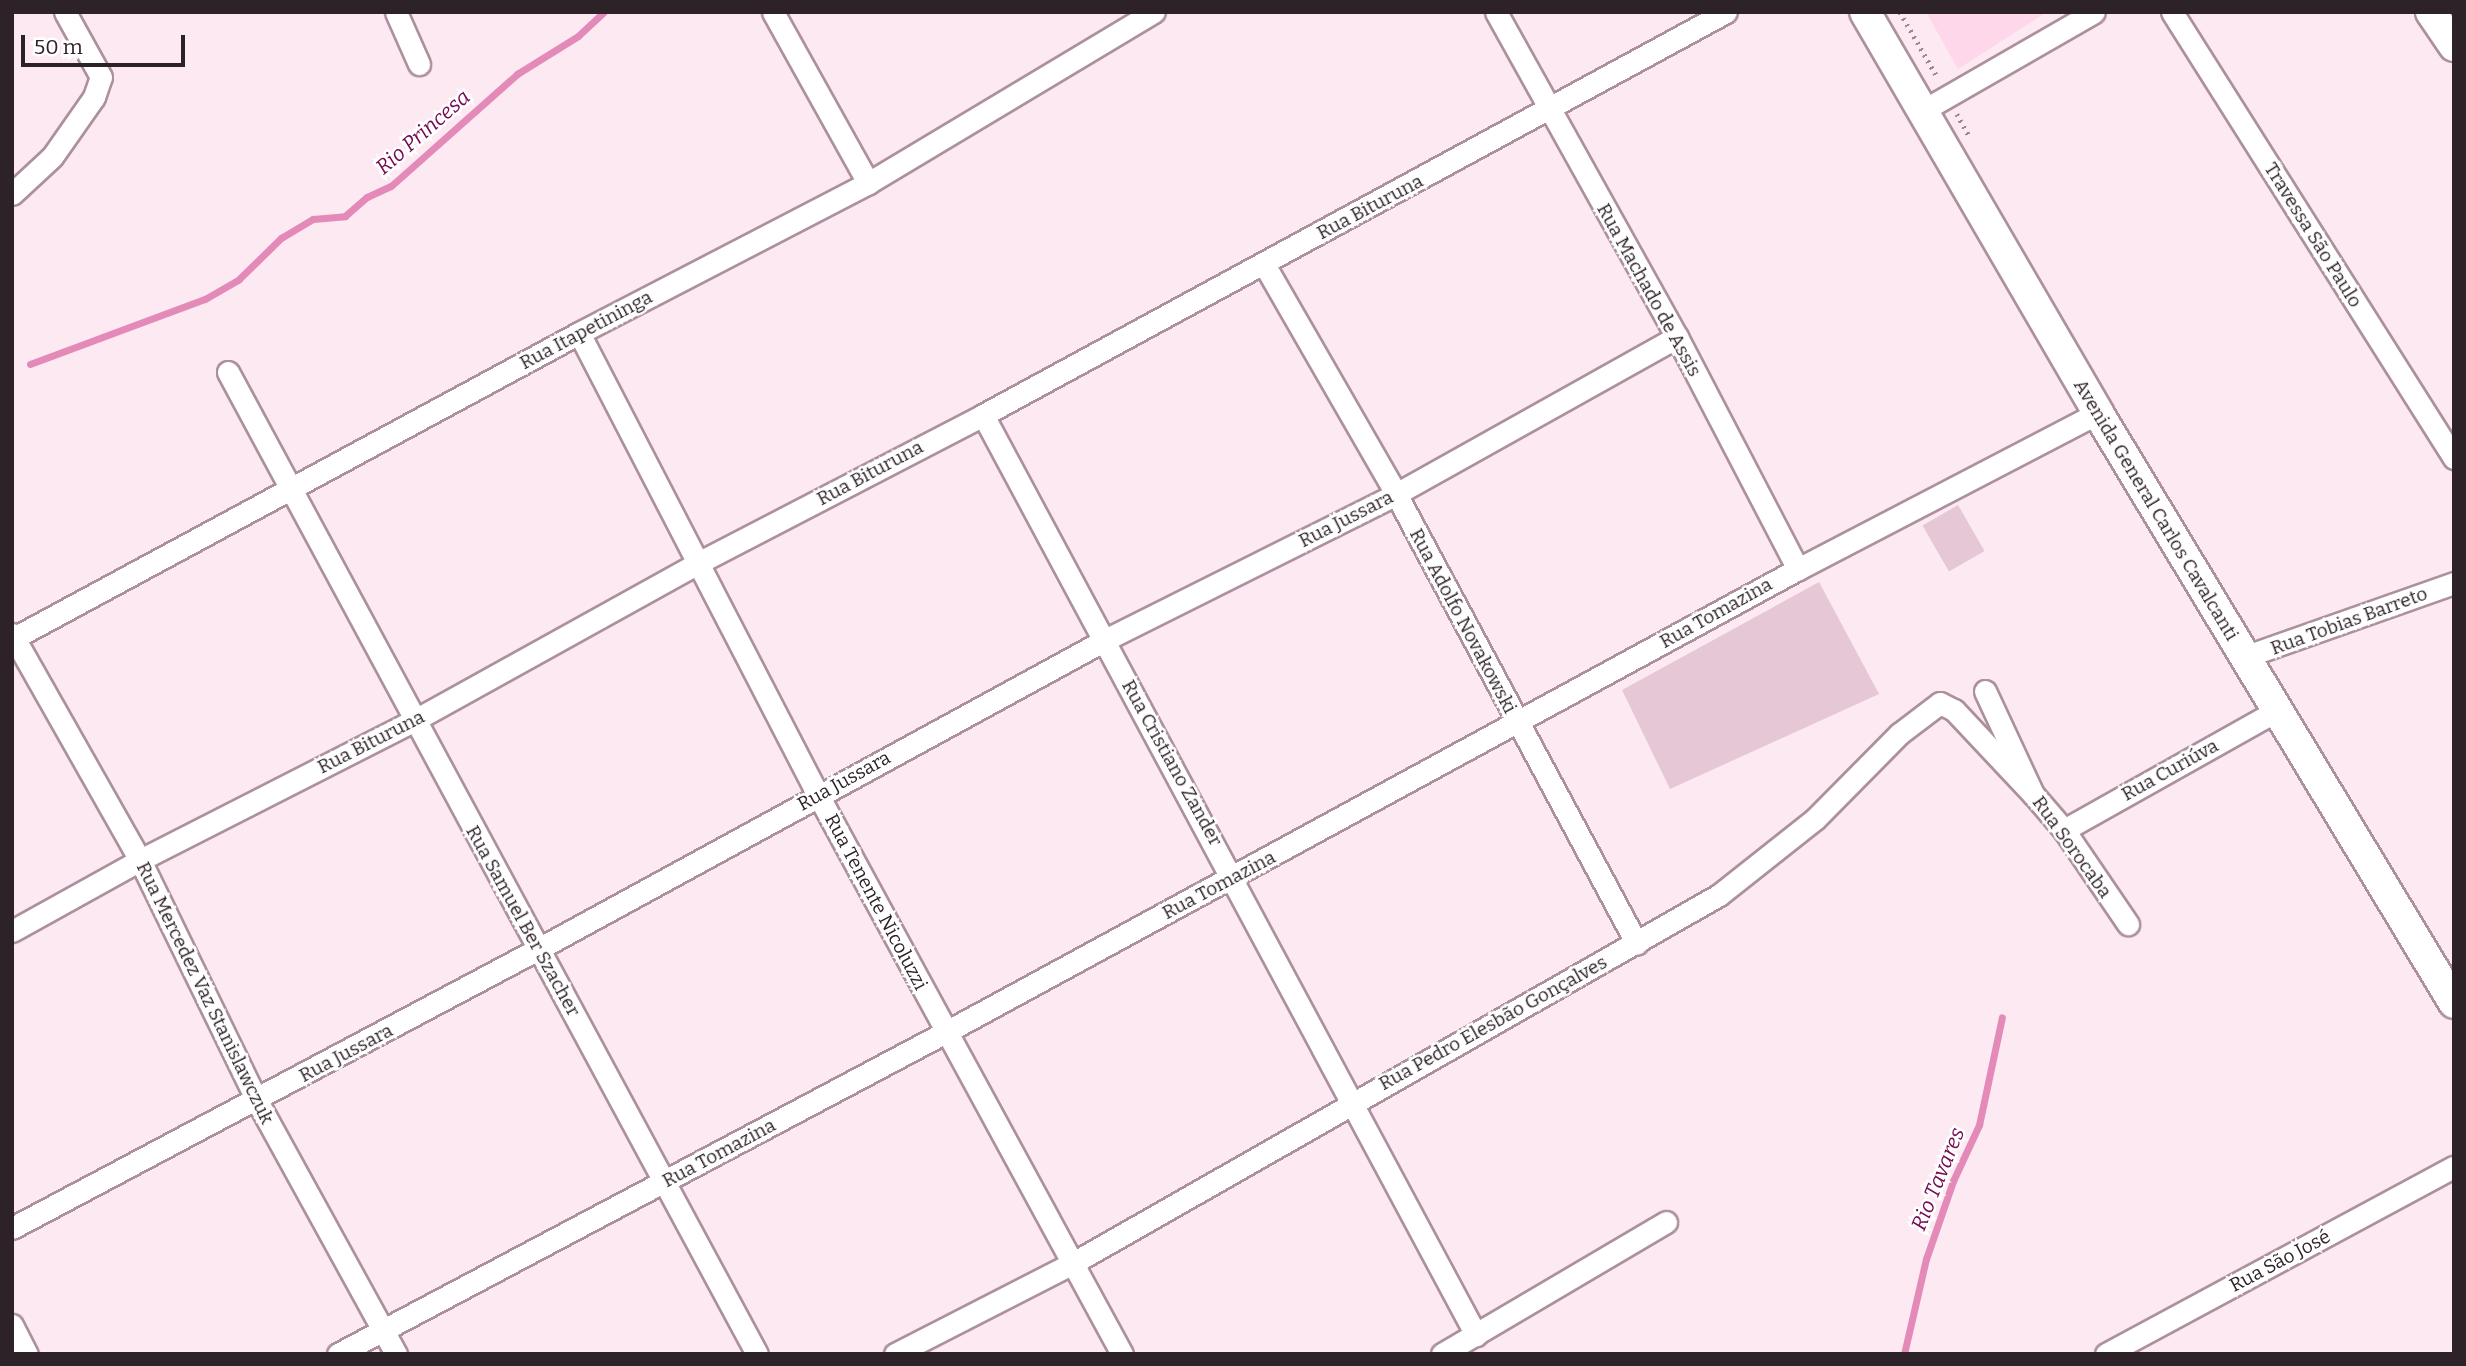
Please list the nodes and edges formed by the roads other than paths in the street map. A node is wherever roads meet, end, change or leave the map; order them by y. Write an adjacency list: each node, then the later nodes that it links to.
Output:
1 (396, 12): 12 (street)
2 (773, 12): 15 (street)
3 (1154, 12): 15 (street, Rua Itapetininga)
4 (1496, 12): 13 (street, Rua Machado de Assis)
5 (1726, 12): 13 (street, Rua Bituruna)
6 (1865, 12): 14 (main road, Avenida General Carlos Cavalcanti)
7 (2094, 12): 14 (street)
8 (2172, 12): 23 (street, Travessa São Paulo)
9 (2431, 12): 11 (main road)
10 (74, 16): 16 (street)
11 (2454, 46)
12 (419, 64)
13 (1548, 111): 17 (street, Rua Bituruna); 19 (street, Rua Machado de Assis)
14 (1922, 111): 21 (main road, Avenida General Carlos Cavalcanti)
15 (869, 183): 18 (street, Rua Itapetininga)
16 (12, 194)
17 (1264, 264): 22 (street, Rua Bituruna); 25 (street, Rua Adolfo Novakowski)
18 (579, 333): 24 (street, Rua Itapetininga); 26 (street, Rua Tenente Nicoluzzi)
19 (1677, 337): 25 (street, Rua Jussara); 27 (street, Rua Machado de Assis)
20 (228, 372): 24 (street, Rua Samuel Ber Szacher)
21 (2098, 413): 27 (street, Rua Tomazina); 31 (main road, Avenida General Carlos Cavalcanti)
22 (983, 415): 26 (street, Rua Bituruna); 30 (street, Rua Cristiano Zander)
23 (2454, 458)
24 (293, 487): 29 (street, Rua Itapetininga); 34 (street, Rua Samuel Ber Szacher)
25 (1396, 494): 30 (street, Rua Jussara); 35 (street, Rua Adolfo Novakowski)
26 (696, 564): 34 (street, Rua Bituruna); 37 (street, Rua Tenente Nicoluzzi)
27 (1798, 569): 35 (street, Rua Tomazina)
28 (2454, 583): 31 (street, Rua Tobias Barreto)
29 (13, 637): 39 (street, Rua Mercedez Vaz Stanislawczuk)
30 (1104, 640): 37 (street, Rua Jussara); 40 (street, Rua Cristiano Zander)
31 (2244, 657): 33 (main road, Avenida General Carlos Cavalcanti)
32 (1985, 691): 36 (street, Rua Sorocaba)
33 (2276, 711): 38 (street, Rua Curiúva); 45 (main road, Avenida General Carlos Cavalcanti)
34 (413, 721): 39 (street, Rua Bituruna); 44 (street, Rua Samuel Ber Szacher)
35 (1516, 722): 40 (street, Rua Tomazina); 43 (street, Rua Adolfo Novakowski)
36 (2033, 794): 38 (street, Rua Sorocaba); 43 (street, Rua Pedro Elesbão Gonçalves)
37 (818, 795): 44 (street, Rua Jussara); 46 (street, Rua Tenente Nicoluzzi)
38 (2064, 830): 41 (street, Rua Sorocaba)
39 (140, 860): 42 (street, Rua Bituruna); 47 (street, Rua Mercedez Vaz Stanislawczuk)
40 (1234, 877): 46 (street, Rua Tomazina); 48 (street, Rua Cristiano Zander)
41 (2128, 924)
42 (12, 931)
43 (1637, 944): 48 (street, Rua Pedro Elesbão Gonçalves)
44 (540, 948): 47 (street, Rua Jussara); 50 (street, Rua Samuel Ber Szacher)
45 (2454, 1003)
46 (946, 1032): 50 (street, Rua Tomazina); 53 (street, Rua Tenente Nicoluzzi)
47 (257, 1101): 52 (street, Rua Jussara); 55 (street, Rua Mercedez Vaz Stanislawczuk)
48 (1349, 1103): 53 (street, Rua Pedro Elesbão Gonçalves); 56 (street, Rua Cristiano Zander)
49 (2454, 1167): 64 (street, Rua São José)
50 (663, 1183): 55 (street, Rua Tomazina); 60 (street, Rua Samuel Ber Szacher)
51 (1666, 1222): 56 (street)
52 (12, 1228)
53 (1073, 1263): 61 (street, Rua Pedro Elesbão Gonçalves); 62 (street, Rua Tenente Nicoluzzi)
54 (12, 1325): 57 (street)
55 (382, 1329): 58 (street, Rua Tomazina); 59 (street, Rua Mercedez Vaz Stanislawczuk)
56 (1476, 1335): 63 (street)
57 (27, 1354)
58 (338, 1354)
59 (396, 1354)
60 (757, 1354)
61 (895, 1354)
62 (1122, 1354)
63 (1442, 1354)
64 (2106, 1354)

